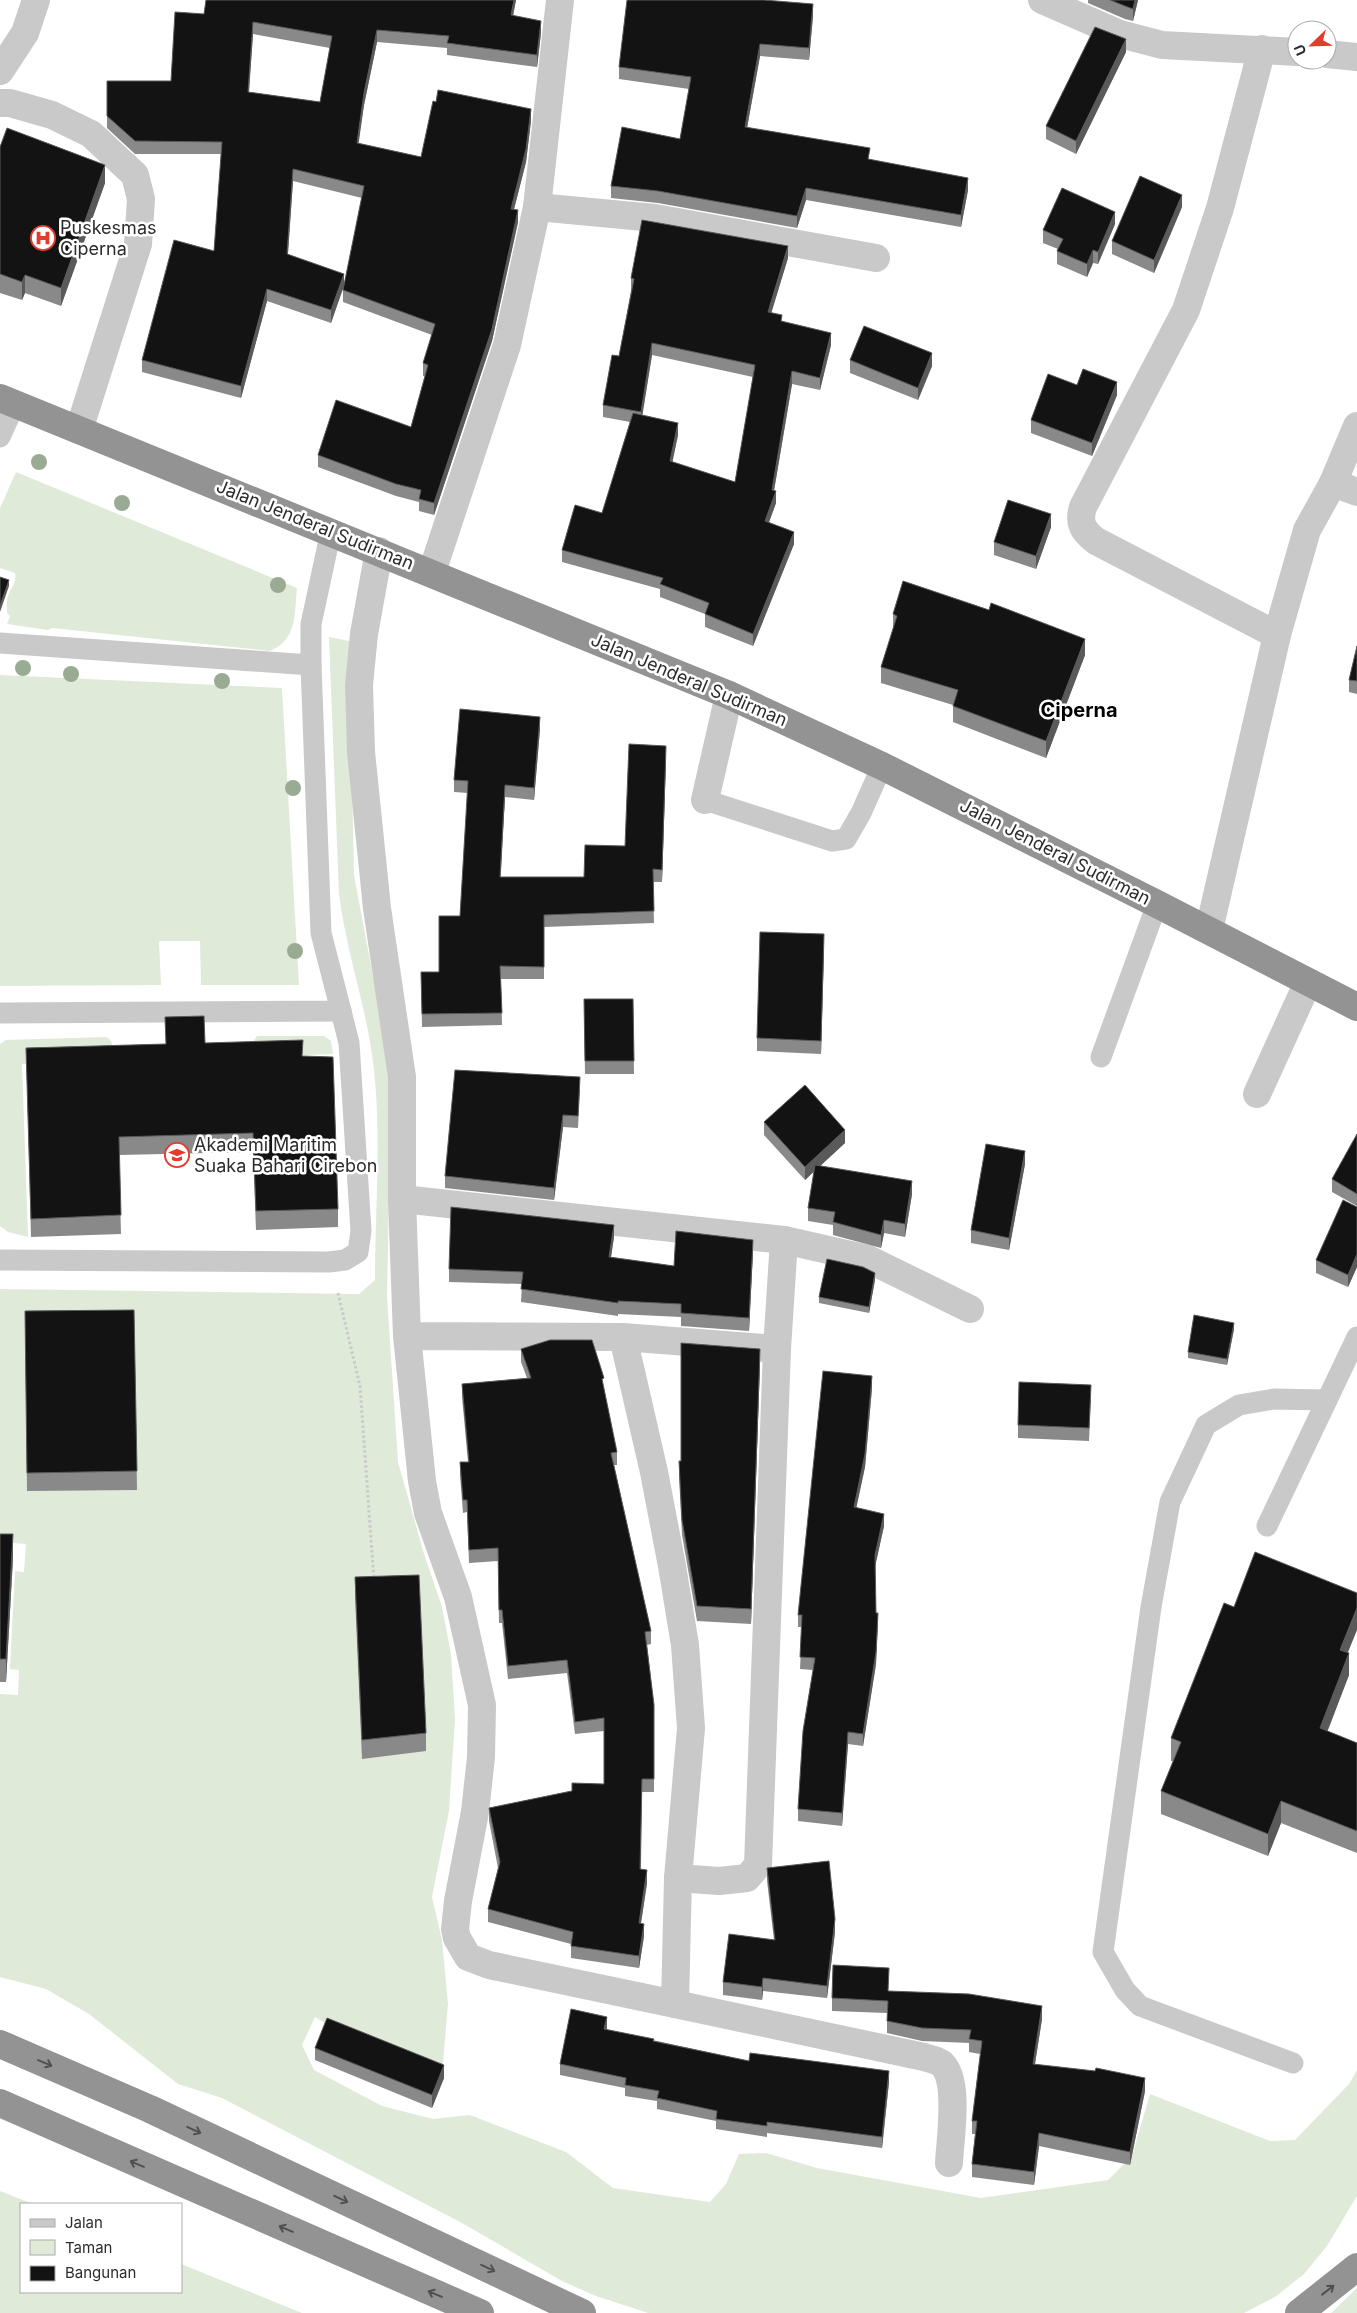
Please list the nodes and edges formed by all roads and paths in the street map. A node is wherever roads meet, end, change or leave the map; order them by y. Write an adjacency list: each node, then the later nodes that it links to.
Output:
1 (36, 0): 8 (street)
2 (560, 0): 10 (street)
3 (1042, 0): 4 (street)
4 (1262, 49): 5 (street); 20 (street)
5 (1287, 51)
6 (1337, 55): 7 (street)
7 (1357, 57)
8 (0, 71)
9 (0, 103): 14 (street)
10 (537, 207): 11 (street); 19 (street)
11 (876, 258)
12 (7, 401): 14 (highway, Jalan Jenderal Sudirman); 15 (lane)
13 (1357, 426): 16 (street)
14 (79, 430): 17 (highway, Jalan Jenderal Sudirman)
15 (0, 437)
16 (1345, 487): 20 (street)
17 (331, 532): 18 (highway, Jalan Jenderal Sudirman); 22 (lane)
18 (379, 551): 19 (highway, Jalan Jenderal Sudirman); 34 (street)
19 (432, 572): 23 (highway, Jalan Jenderal Sudirman)
20 (1277, 635): 27 (street)
21 (0, 643): 22 (lane)
22 (311, 665): 30 (lane)
23 (730, 695): 24 (highway, Jalan Jenderal Sudirman); 25 (street)
24 (882, 766): 25 (lane); 26 (highway, Jalan Jenderal Sudirman)
25 (705, 800)
26 (1157, 904): 27 (highway, Jalan Jenderal Sudirman); 32 (lane)
27 (1209, 930): 28 (highway, Jalan Jenderal Sudirman)
28 (1308, 982): 29 (highway, Jalan Jenderal Sudirman); 33 (street)
29 (1357, 1007)
30 (341, 1011): 31 (lane); 37 (lane)
31 (0, 1013)
32 (1101, 1057)
33 (1257, 1094)
34 (402, 1199): 35 (street); 39 (street)
35 (784, 1240): 38 (street); 42 (street)
36 (0, 1260): 37 (lane)
37 (329, 1262): 45 (path)
38 (970, 1309)
39 (407, 1336): 40 (street); 47 (street)
40 (623, 1337): 42 (street); 46 (street)
41 (1357, 1337): 43 (lane)
42 (777, 1349): 46 (street)
43 (1327, 1400): 44 (lane); 49 (lane)
44 (1267, 1526)
45 (375, 1589)
46 (678, 1878): 47 (street)
47 (675, 2004): 51 (street)
48 (0, 2044): 54 (highway, one-way to 54)
49 (1293, 2063)
50 (0, 2103): 53 (highway, one-way to 50)
51 (949, 2163)
52 (1357, 2267): 55 (highway, one-way to 52)
53 (480, 2313)
54 (582, 2313)
55 (1299, 2313)

